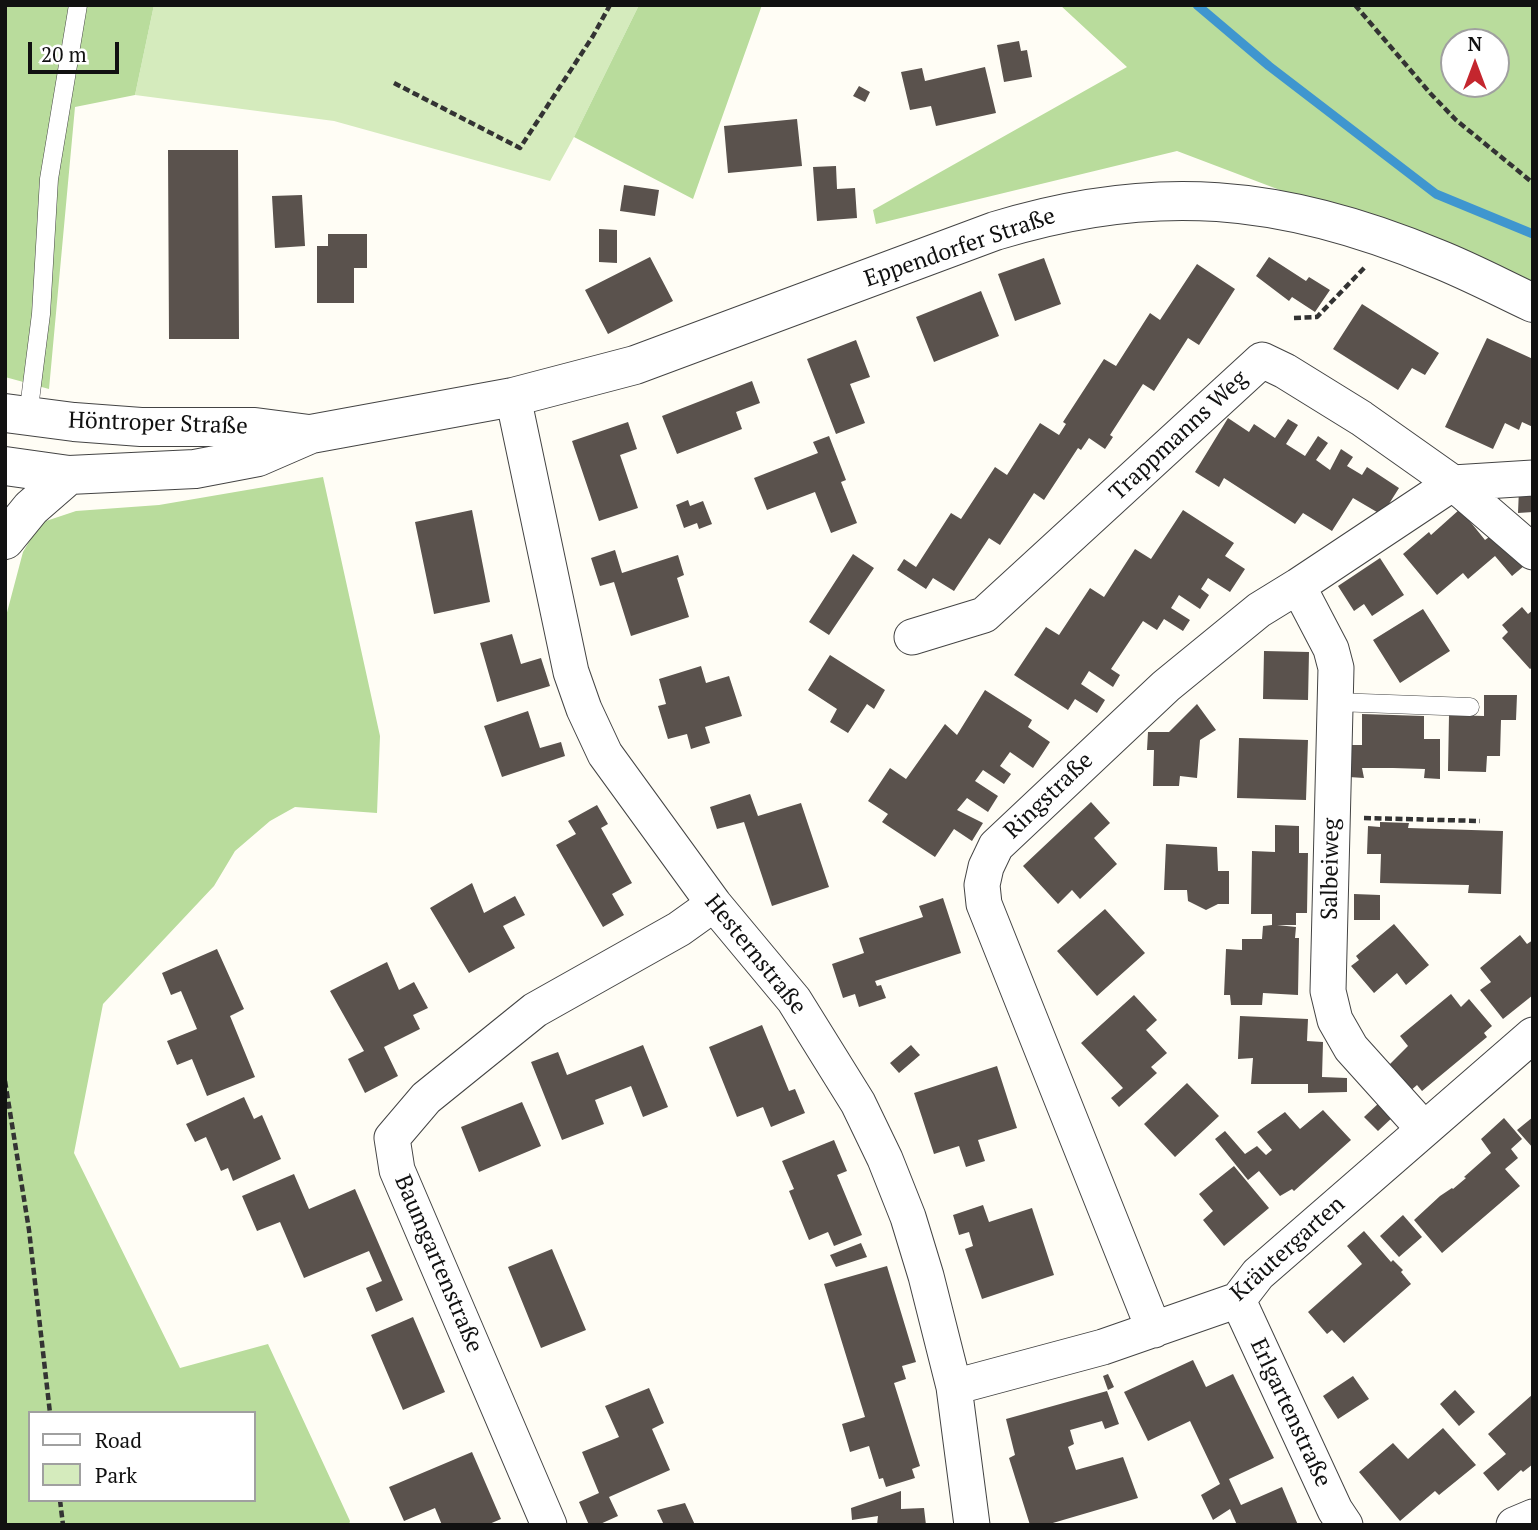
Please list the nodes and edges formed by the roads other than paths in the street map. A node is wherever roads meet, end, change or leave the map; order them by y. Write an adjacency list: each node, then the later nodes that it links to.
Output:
1 (78, 5): 4 (lane)
2 (1533, 303): 3 (street, Eppendorfer Straße)
3 (513, 397): 5 (street, Höntroper Straße); 17 (street, Hesternstraße)
4 (17, 414): 5 (street, Höntroper Straße)
5 (311, 434): 7 (street, Höntroper Straße)
6 (6, 464): 7 (street, Höntroper Straße); 10 (street)
7 (69, 475): 11 (street)
8 (1533, 478): 9 (street)
9 (1453, 482): 12 (street); 13 (street, Ringstraße); 14 (street, Trappmanns Weg)
10 (5, 505)
11 (5, 540)
12 (1533, 552)
13 (1298, 586): 15 (street, Salbeiweg); 21 (street, Ringstraße)
14 (912, 637)
15 (1335, 702): 16 (lane); 19 (street, Salbeiweg)
16 (1470, 707)
17 (714, 904): 22 (street, Hesternstraße); 24 (street, Baumgartenstraße)
18 (1533, 1035): 19 (street, Kräutergarten)
19 (1423, 1128): 20 (street, Kräutergarten)
20 (1238, 1300): 21 (street, Kräutergarten); 26 (street, Erlgartenstraße)
21 (1154, 1330): 22 (street, Kräutergarten)
22 (954, 1387): 25 (street, Hesternstraße)
23 (1533, 1517): 27 (street)
24 (550, 1525)
25 (972, 1525)
26 (1345, 1525)
27 (1514, 1525)

